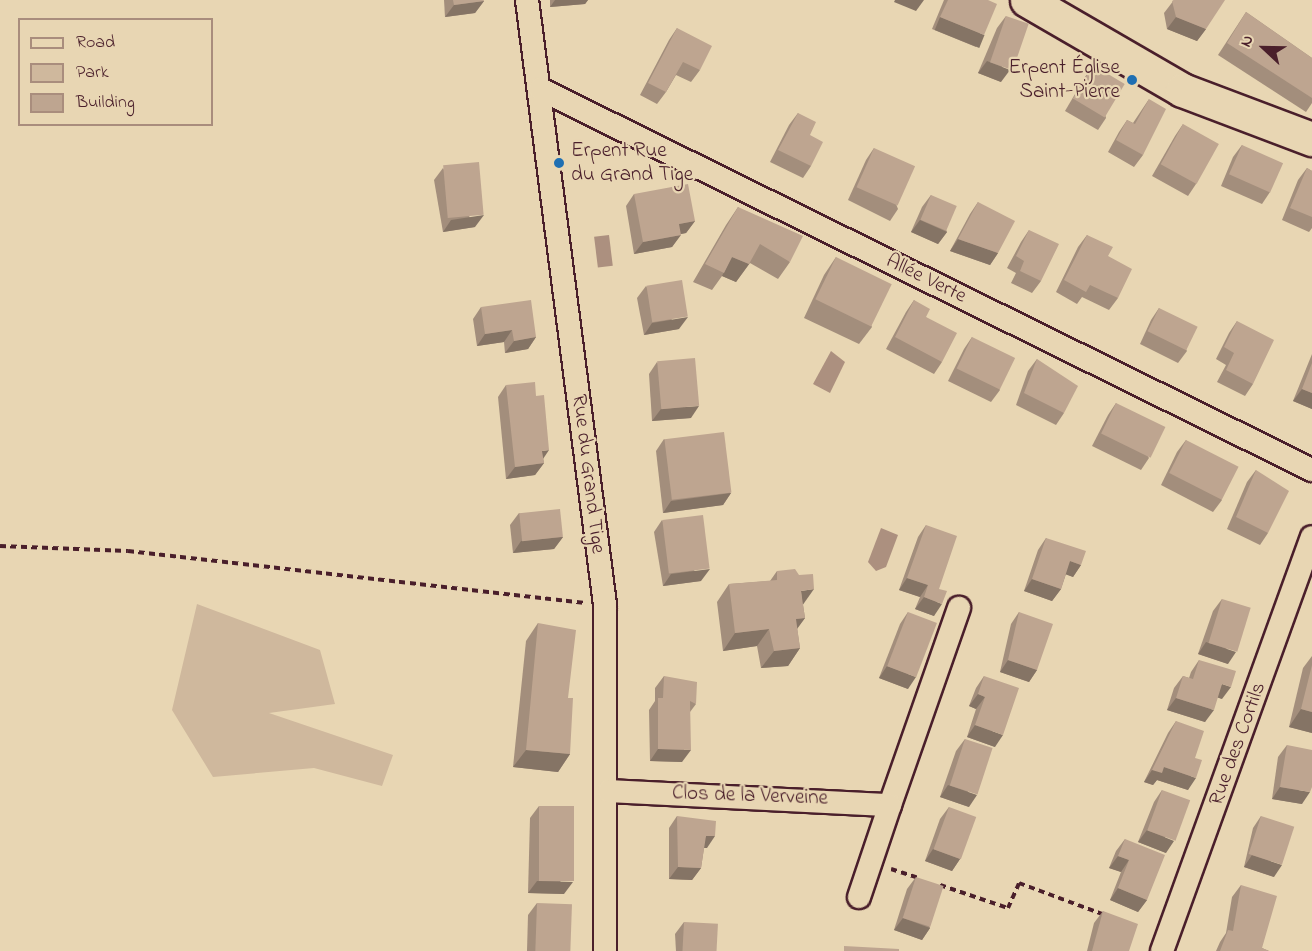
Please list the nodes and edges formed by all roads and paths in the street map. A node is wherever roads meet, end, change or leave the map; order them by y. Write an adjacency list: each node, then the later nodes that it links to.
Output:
1 (527, 0): 3 (street, Rue du Grand Tige)
2 (1027, 0): 4 (street)
3 (540, 88): 5 (street, Allée Verte); 8 (street, Rue du Grand Tige)
4 (1312, 139)
5 (1312, 470)
6 (1312, 537): 18 (street, Rue des Cortils)
7 (0, 546): 8 (path)
8 (605, 605): 10 (street, Rue du Grand Tige)
9 (959, 608): 11 (street)
10 (609, 791): 11 (street, Clos de la Verveine); 17 (street, Rue du Grand Tige)
11 (890, 805): 12 (street)
12 (871, 862): 13 (path); 15 (street)
13 (924, 880)
14 (934, 883): 16 (path)
15 (859, 897)
16 (1114, 918)
17 (605, 951)
18 (1162, 951)

